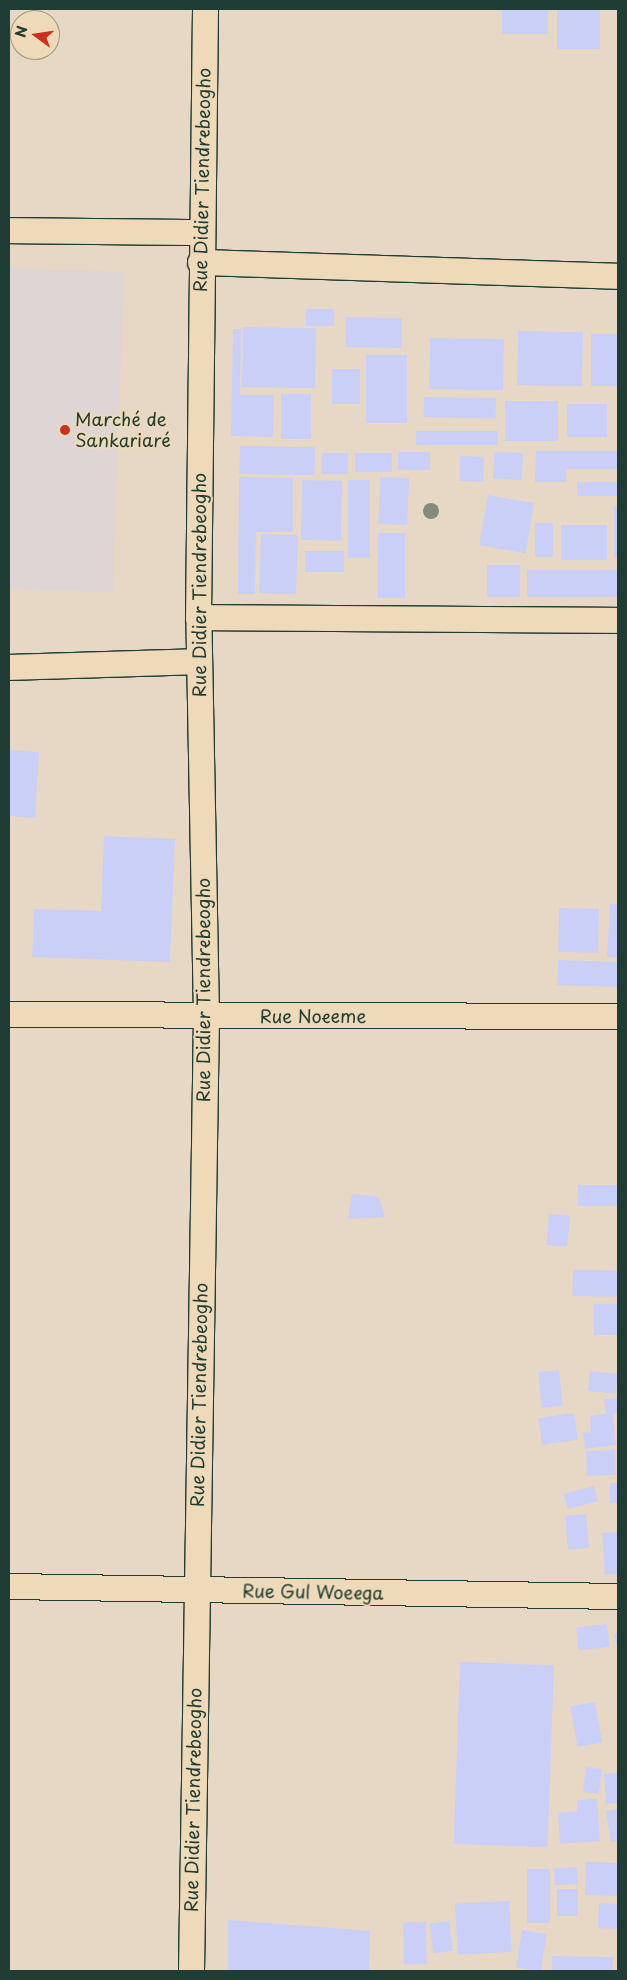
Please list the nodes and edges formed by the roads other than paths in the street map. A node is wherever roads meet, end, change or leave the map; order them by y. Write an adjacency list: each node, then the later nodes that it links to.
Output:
1 (205, 9): 3 (street, Rue Didier Tiendrebeogho)
2 (9, 230): 3 (street)
3 (200, 232): 4 (street, Rue Didier Tiendrebeogho)
4 (200, 262): 5 (street); 6 (street, Rue Didier Tiendrebeogho)
5 (618, 276)
6 (198, 617): 7 (street); 8 (street, Rue Didier Tiendrebeogho)
7 (618, 620)
8 (198, 661): 9 (street); 11 (street, Rue Didier Tiendrebeogho)
9 (9, 666)
10 (9, 1014): 11 (street, Rue Noeeme)
11 (206, 1016): 12 (street, Rue Noeeme); 14 (street, Rue Didier Tiendrebeogho)
12 (618, 1016)
13 (9, 1586): 14 (street, Rue Gul Woeega)
14 (196, 1590): 15 (street, Rue Gul Woeega); 16 (street, Rue Didier Tiendrebeogho)
15 (618, 1596)
16 (191, 1971)

